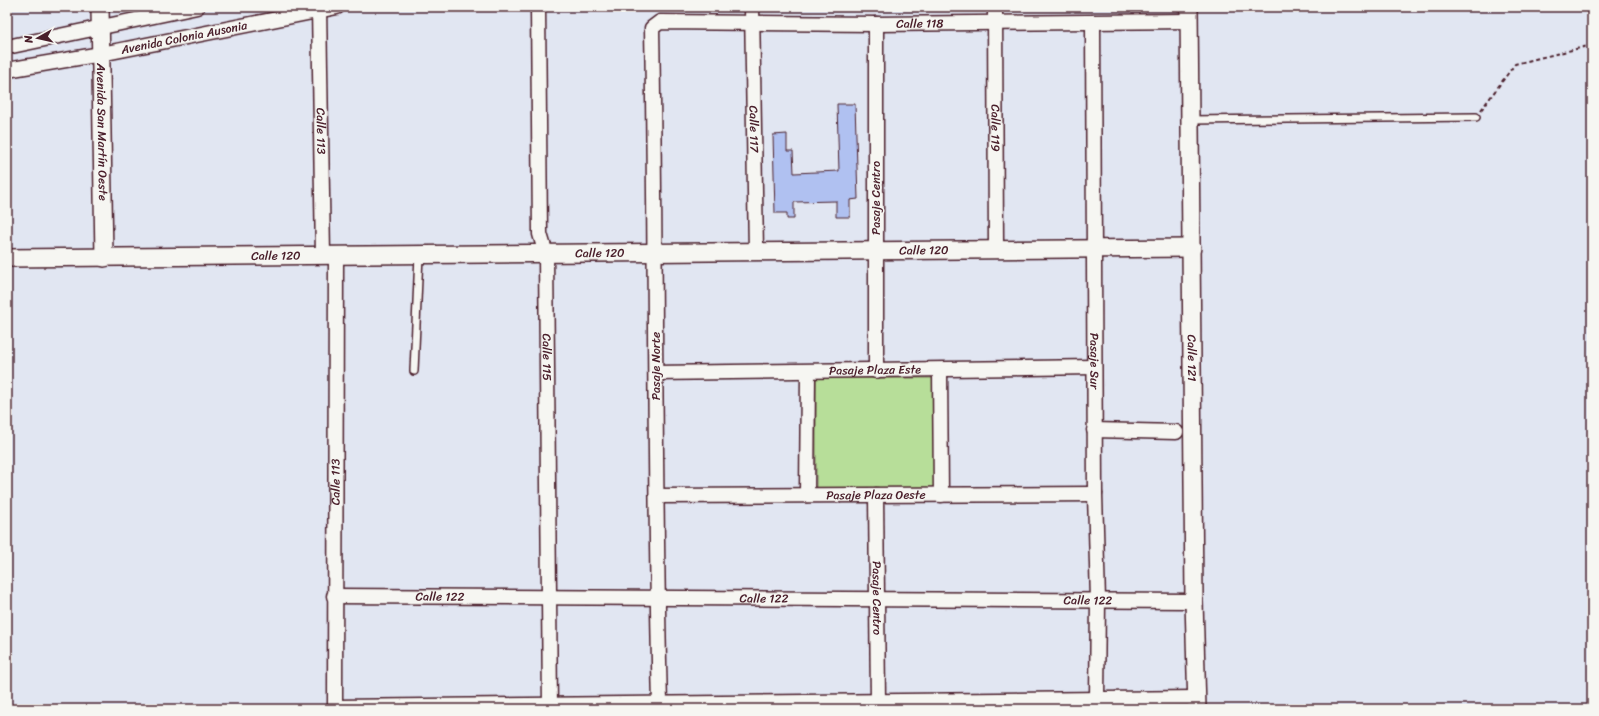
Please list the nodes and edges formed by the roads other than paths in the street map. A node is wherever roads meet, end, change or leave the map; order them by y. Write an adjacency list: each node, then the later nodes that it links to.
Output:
1 (100, 7): 13 (street, Avenida San Martín Oeste)
2 (197, 7): 13 (street)
3 (337, 7): 7 (street, Avenida Colonia Ausonia)
4 (538, 7): 26 (street, Calle 115)
5 (752, 7): 11 (street, Calle 117)
6 (995, 7): 9 (street, Calle 119)
7 (319, 9): 16 (street, Avenida Colonia Ausonia); 28 (street, Calle 113)
8 (1189, 14): 10 (street, Calle 118); 19 (street, Calle 121)
9 (995, 22): 10 (street, Calle 118); 12 (street, Calle 118); 22 (street, Calle 119)
10 (1093, 22): 21 (street, Pasaje Sur)
11 (752, 24): 12 (street, Calle 118); 14 (street, Calle 118); 24 (street, Calle 117)
12 (876, 24): 23 (street, Pasaje Centro)
13 (100, 27): 15 (street); 16 (street, Avenida San Martín Oeste)
14 (652, 28): 25 (street, Pasaje Norte)
15 (7, 47)
16 (101, 54): 17 (street, Avenida Colonia Ausonia); 30 (street, Avenida San Martín Oeste)
17 (7, 70)
18 (1476, 117): 19 (lane)
19 (1190, 120): 20 (street, Calle 121)
20 (1192, 248): 21 (street, Calle 120); 49 (street, Calle 121)
21 (1093, 249): 22 (street, Calle 120); 31 (street, Pasaje Sur)
22 (996, 250): 23 (street, Calle 120)
23 (876, 251): 24 (street, Calle 120); 34 (street, Pasaje Centro)
24 (756, 252): 25 (street, Calle 120)
25 (656, 253): 26 (street, Calle 120); 36 (street, Pasaje Norte)
26 (546, 254): 27 (street, Calle 120); 45 (street, Calle 115)
27 (419, 255): 28 (street, Calle 120); 33 (lane)
28 (329, 256): 30 (street, Calle 120); 44 (street, Calle 113)
29 (7, 258): 30 (street, Calle 120)
30 (104, 258)
31 (1094, 367): 32 (street, Pasaje Plaza Este); 37 (street, Pasaje Sur)
32 (940, 370): 34 (street, Pasaje Plaza Este); 39 (street)
33 (414, 371)
34 (876, 371): 35 (street, Pasaje Plaza Este)
35 (808, 372): 36 (street, Pasaje Plaza Este); 41 (street)
36 (656, 373): 43 (street, Pasaje Norte)
37 (1094, 430): 38 (street); 40 (street, Pasaje Sur)
38 (1176, 432)
39 (941, 494): 40 (street, Pasaje Plaza Oeste); 42 (street, Pasaje Plaza Oeste)
40 (1094, 494): 48 (street, Pasaje Sur)
41 (808, 495): 42 (street, Pasaje Plaza Oeste); 43 (street, Pasaje Plaza Oeste)
42 (876, 495): 47 (street, Pasaje Centro)
43 (657, 496): 46 (street, Pasaje Norte)
44 (334, 596): 45 (street, Calle 122); 57 (street, Calle 113)
45 (549, 597): 46 (street, Calle 122); 56 (street, Calle 115)
46 (657, 598): 47 (street, Calle 122); 52 (street, Pasaje Norte)
47 (878, 599): 48 (street, Calle 122); 51 (street, Pasaje Centro)
48 (1098, 600): 49 (street, Calle 122); 50 (street, Pasaje Sur)
49 (1194, 601): 53 (street, Calle 121)
50 (1097, 699): 53 (street); 54 (street)
51 (878, 702): 54 (street); 55 (street)
52 (660, 704): 55 (street); 56 (street)
53 (1197, 704)
54 (984, 705)
55 (770, 706)
56 (550, 707): 57 (street)
57 (335, 708)

